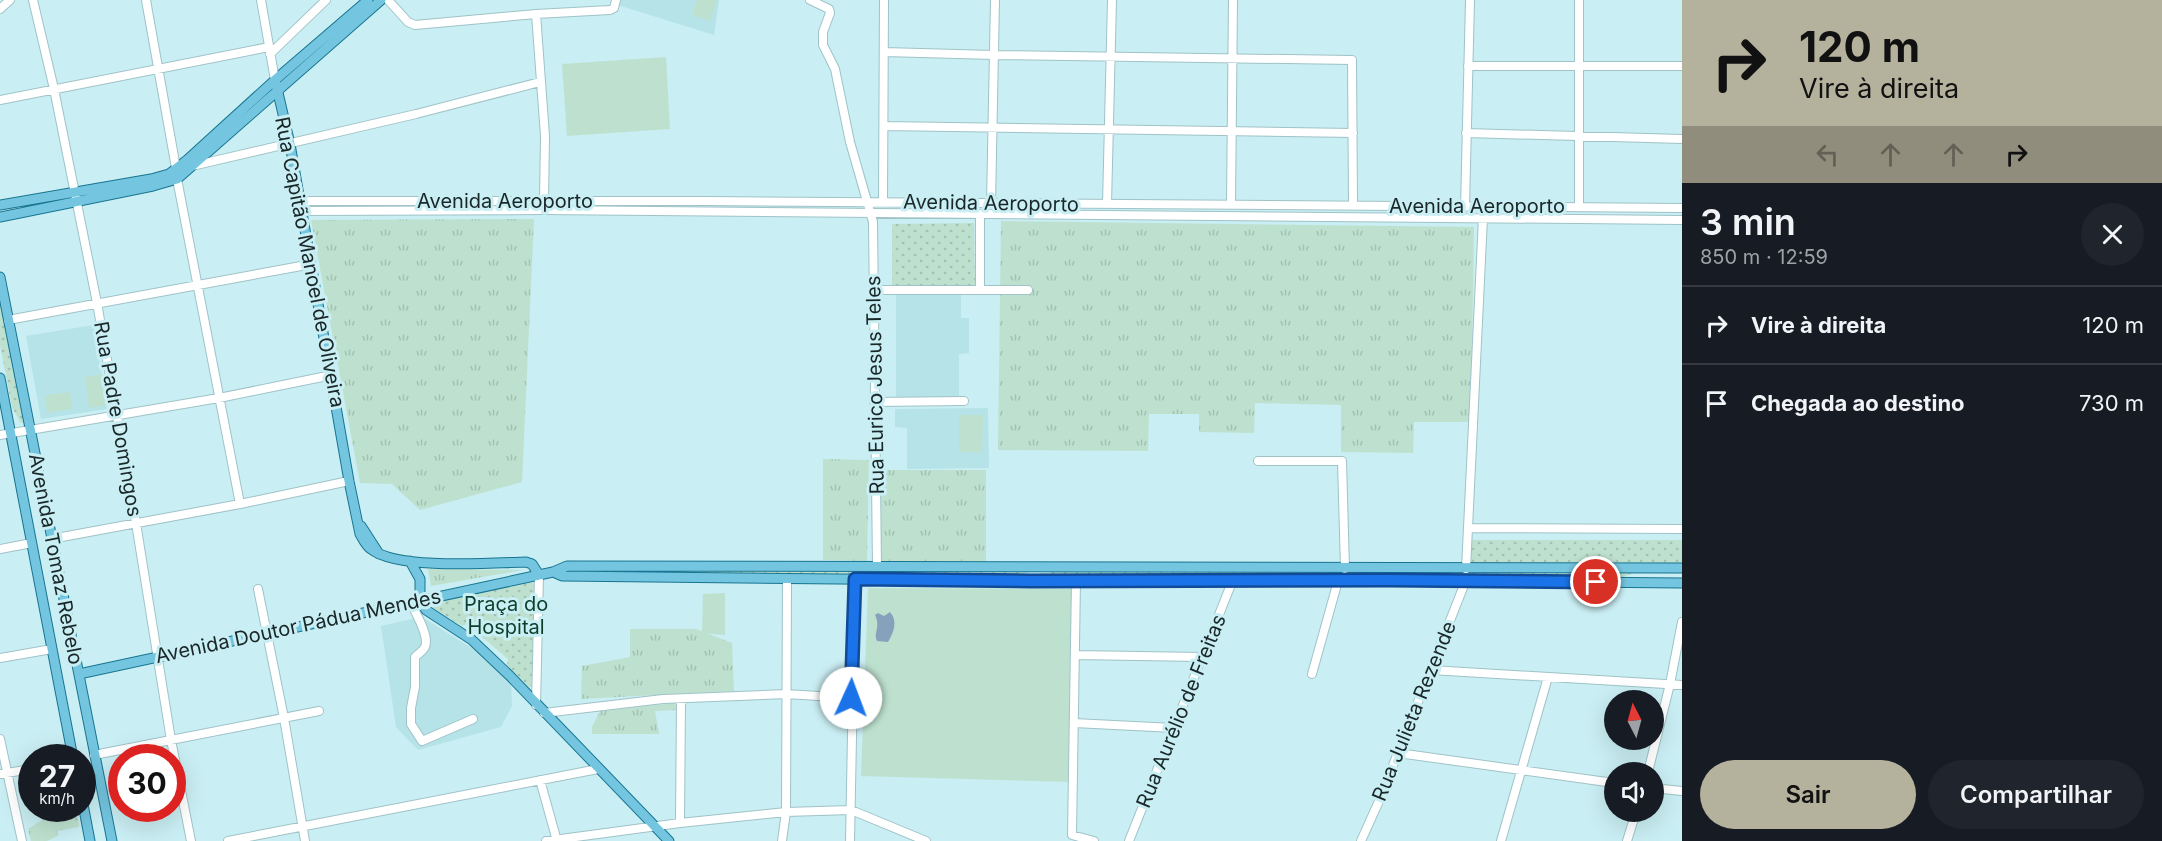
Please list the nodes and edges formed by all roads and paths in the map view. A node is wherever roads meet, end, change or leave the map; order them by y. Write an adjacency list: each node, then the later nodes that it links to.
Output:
1 (10, 0): 18 (street)
2 (33, 0): 31 (street, Rua Padre Domingos)
3 (146, 0): 28 (street)
4 (261, 0): 20 (street, Rua Capitão Manoel de Oliveira)
5 (326, 0): 20 (street)
6 (368, 0): 29 (main road)
7 (381, 0): 32 (main road)
8 (388, 0): 19 (street)
9 (810, 0): 16 (street)
10 (884, 0): 21 (street)
11 (995, 0): 22 (street)
12 (1112, 0): 23 (street)
13 (1233, 0): 24 (street)
14 (1470, 0): 25 (street)
15 (1579, 0): 26 (street)
16 (822, 2): 51 (street, Rua Eurico Jesus Teles)
17 (615, 3): 19 (street)
18 (0, 9)
19 (536, 14): 30 (street)
20 (270, 51): 28 (street); 29 (street, Rua Capitão Manoel de Oliveira)
21 (884, 52): 22 (street); 34 (street)
22 (994, 56): 23 (street); 35 (street)
23 (1111, 57): 24 (street); 36 (street)
24 (1233, 59): 37 (street); 38 (street)
25 (1468, 66): 26 (street); 39 (street)
26 (1580, 66): 27 (street); 40 (street)
27 (1682, 66)
28 (158, 71): 31 (street); 45 (street)
29 (275, 80): 32 (main road, Rua Capitão Manoel de Oliveira); 42 (main road)
30 (540, 82): 43 (street); 49 (street)
31 (54, 89): 33 (street); 48 (street, Rua Padre Domingos)
32 (278, 91): 42 (main road); 43 (main road, Rua Capitão Manoel de Oliveira)
33 (0, 100)
34 (884, 126): 35 (street); 50 (street)
35 (993, 127): 36 (street); 52 (street)
36 (1109, 129): 37 (street); 53 (street)
37 (1232, 130): 38 (street); 54 (street)
38 (1353, 133): 56 (street)
39 (1466, 133): 40 (street); 58 (street)
40 (1579, 137): 41 (street); 59 (street)
41 (1682, 139)
42 (213, 142): 44 (main road)
43 (290, 144): 44 (street); 57 (main road, Rua Capitão Manoel de Oliveira)
44 (190, 163): 45 (main road); 46 (main road)
45 (176, 168): 47 (main road)
46 (177, 179): 47 (main road); 68 (street)
47 (152, 182): 48 (main road)
48 (77, 197): 55 (main road); 63 (main road); 72 (street, Rua Padre Domingos)
49 (544, 201): 51 (street, Avenida Aeroporto); 57 (street, Avenida Aeroporto)
50 (883, 202): 51 (street, Avenida Aeroporto); 52 (street, Avenida Aeroporto)
51 (869, 203): 61 (street, Rua Eurico Jesus Teles)
52 (991, 203): 53 (street, Avenida Aeroporto)
53 (1107, 204): 54 (street, Avenida Aeroporto)
54 (1231, 204): 56 (street, Avenida Aeroporto)
55 (0, 205)
56 (1353, 205): 58 (street, Avenida Aeroporto)
57 (301, 206): 61 (street, Avenida Aeroporto); 66 (main road, Rua Capitão Manoel de Oliveira)
58 (1465, 207): 59 (street, Avenida Aeroporto)
59 (1579, 207): 60 (street, Avenida Aeroporto)
60 (1682, 208)
61 (872, 214): 62 (street, Avenida Aeroporto); 69 (street, Rua Eurico Jesus Teles)
62 (980, 214): 64 (street, Avenida Aeroporto); 70 (street)
63 (0, 217)
64 (1483, 218): 65 (street, Avenida Aeroporto); 87 (street)
65 (1682, 220)
66 (312, 264): 68 (street); 74 (main road, Rua Capitão Manoel de Oliveira)
67 (0, 277): 73 (main road, Avenida Tomaz Rebelo)
68 (198, 285): 72 (street); 76 (street)
69 (873, 290): 70 (street); 78 (street, Rua Eurico Jesus Teles)
70 (980, 290): 71 (street)
71 (1028, 290)
72 (97, 303): 73 (street); 79 (street, Rua Padre Domingos)
73 (8, 320): 80 (main road, Avenida Tomaz Rebelo)
74 (332, 375): 76 (street); 84 (main road, Rua Capitão Manoel de Oliveira)
75 (0, 378): 81 (main road, Avenida Tomaz Rebelo)
76 (219, 398): 79 (street); 85 (street)
77 (964, 401): 78 (street)
78 (874, 402): 94 (street, Rua Eurico Jesus Teles)
79 (117, 416): 80 (street); 86 (street, Rua Padre Domingos)
80 (30, 429): 81 (street); 89 (main road, Avenida Tomaz Rebelo)
81 (12, 433): 82 (street); 90 (main road, Avenida Tomaz Rebelo)
82 (0, 435)
83 (1258, 461): 98 (street)
84 (350, 481): 85 (street); 92 (main road, Rua Capitão Manoel de Oliveira)
85 (240, 504): 86 (street)
86 (136, 523): 89 (street); 125 (street, Rua Padre Domingos)
87 (1468, 528): 88 (street); 100 (street)
88 (1682, 529)
89 (51, 539): 115 (main road, Avenida Tomaz Rebelo)
90 (32, 543): 91 (street); 116 (main road, Avenida Tomaz Rebelo)
91 (0, 549)
92 (410, 561): 93 (main road); 103 (main road)
93 (429, 563): 102 (main road); 103 (main road)
94 (877, 567): 95 (main road); 101 (main road)
95 (1033, 567): 98 (main road); 108 (main road)
96 (1639, 568): 97 (main road); 100 (main road); 112 (main road)
97 (1682, 568)
98 (1345, 569): 99 (main road)
99 (1391, 569): 100 (main road); 106 (main road)
100 (1466, 569)
101 (559, 572): 102 (main road, Avenida Doutor Pádua Mendes); 104 (main road)
102 (539, 575): 117 (main road, Avenida Doutor Pádua Mendes); 135 (street)
103 (420, 579): 117 (main road)
104 (787, 579): 105 (main road); 132 (street)
105 (855, 579): 108 (main road); 133 (street)
106 (1390, 580): 107 (main road); 109 (main road)
107 (1466, 580): 112 (main road); 126 (street, Rua Julieta Rezende)
108 (1031, 581): 110 (main road)
109 (1338, 581): 111 (main road); 128 (street)
110 (1076, 582): 111 (main road); 122 (street)
111 (1232, 582): 123 (street, Rua Aurélio de Freitas)
112 (1639, 583): 113 (main road)
113 (1682, 583)
114 (258, 589): 120 (street)
115 (62, 592): 116 (main road); 127 (main road, Avenida Tomaz Rebelo)
116 (42, 595): 121 (main road, Avenida Tomaz Rebelo)
117 (420, 600): 118 (main road, Avenida Doutor Pádua Mendes); 135 (main road)
118 (410, 602): 120 (main road, Avenida Doutor Pádua Mendes); 139 (street)
119 (1682, 622): 130 (street)
120 (268, 633): 125 (main road, Avenida Doutor Pádua Mendes); 138 (street)
121 (52, 649): 124 (street); 144 (main road, Avenida Tomaz Rebelo)
122 (1075, 655): 123 (street); 140 (street)
123 (1202, 657): 141 (street, Rua Aurélio de Freitas)
124 (0, 658)
125 (156, 658): 127 (main road, Avenida Doutor Pádua Mendes); 143 (street, Rua Padre Domingos)
126 (1431, 670): 129 (street); 146 (street, Rua Julieta Rezende)
127 (79, 674): 145 (main road, Avenida Tomaz Rebelo)
128 (1312, 674)
129 (1548, 677): 130 (street); 150 (street)
130 (1670, 684): 131 (street); 148 (street)
131 (1682, 685)
132 (786, 694): 133 (street); 134 (street); 158 (street)
133 (851, 698): 157 (street)
134 (681, 699): 137 (street); 162 (street)
135 (536, 705): 137 (main road)
136 (319, 711): 138 (street)
137 (544, 713): 149 (main road)
138 (284, 718): 143 (street); 163 (street)
139 (473, 719)
140 (1074, 723): 141 (street); 179 (street)
141 (1174, 728): 180 (street, Rua Aurélio de Freitas)
142 (0, 739): 151 (street)
143 (171, 740): 147 (street); 171 (street, Rua Padre Domingos)
144 (70, 744)
145 (92, 744)
146 (1398, 753): 150 (street); 181 (street, Rua Julieta Rezende)
147 (96, 755)
148 (1650, 762)
149 (598, 769): 152 (street); 164 (main road)
150 (1522, 770): 153 (street); 182 (street)
151 (4, 773): 168 (street)
152 (540, 780): 163 (street); 167 (street)
153 (1604, 782)
154 (1664, 789): 155 (street)
155 (1682, 791)
156 (96, 808): 159 (main road, Avenida Tomaz Rebelo)
157 (851, 810): 158 (street); 177 (street); 178 (street)
158 (786, 812): 162 (street); 176 (street)
159 (107, 820): 165 (main road); 170 (main road, Avenida Tomaz Rebelo)
160 (89, 822): 165 (main road, Avenida Tomaz Rebelo)
161 (1633, 822): 183 (street)
162 (680, 823): 164 (street)
163 (303, 826): 172 (street); 173 (street)
164 (654, 827): 166 (street); 175 (main road)
165 (88, 829): 169 (main road, Avenida Tomaz Rebelo)
166 (606, 837): 167 (street)
167 (557, 840): 174 (street)
168 (22, 841)
169 (90, 841)
170 (112, 841)
171 (191, 841)
172 (228, 841)
173 (305, 841)
174 (546, 841)
175 (669, 841)
176 (782, 841)
177 (850, 841)
178 (926, 841)
179 (1094, 841)
180 (1130, 841)
181 (1361, 841)
182 (1501, 841)
183 (1627, 841)

